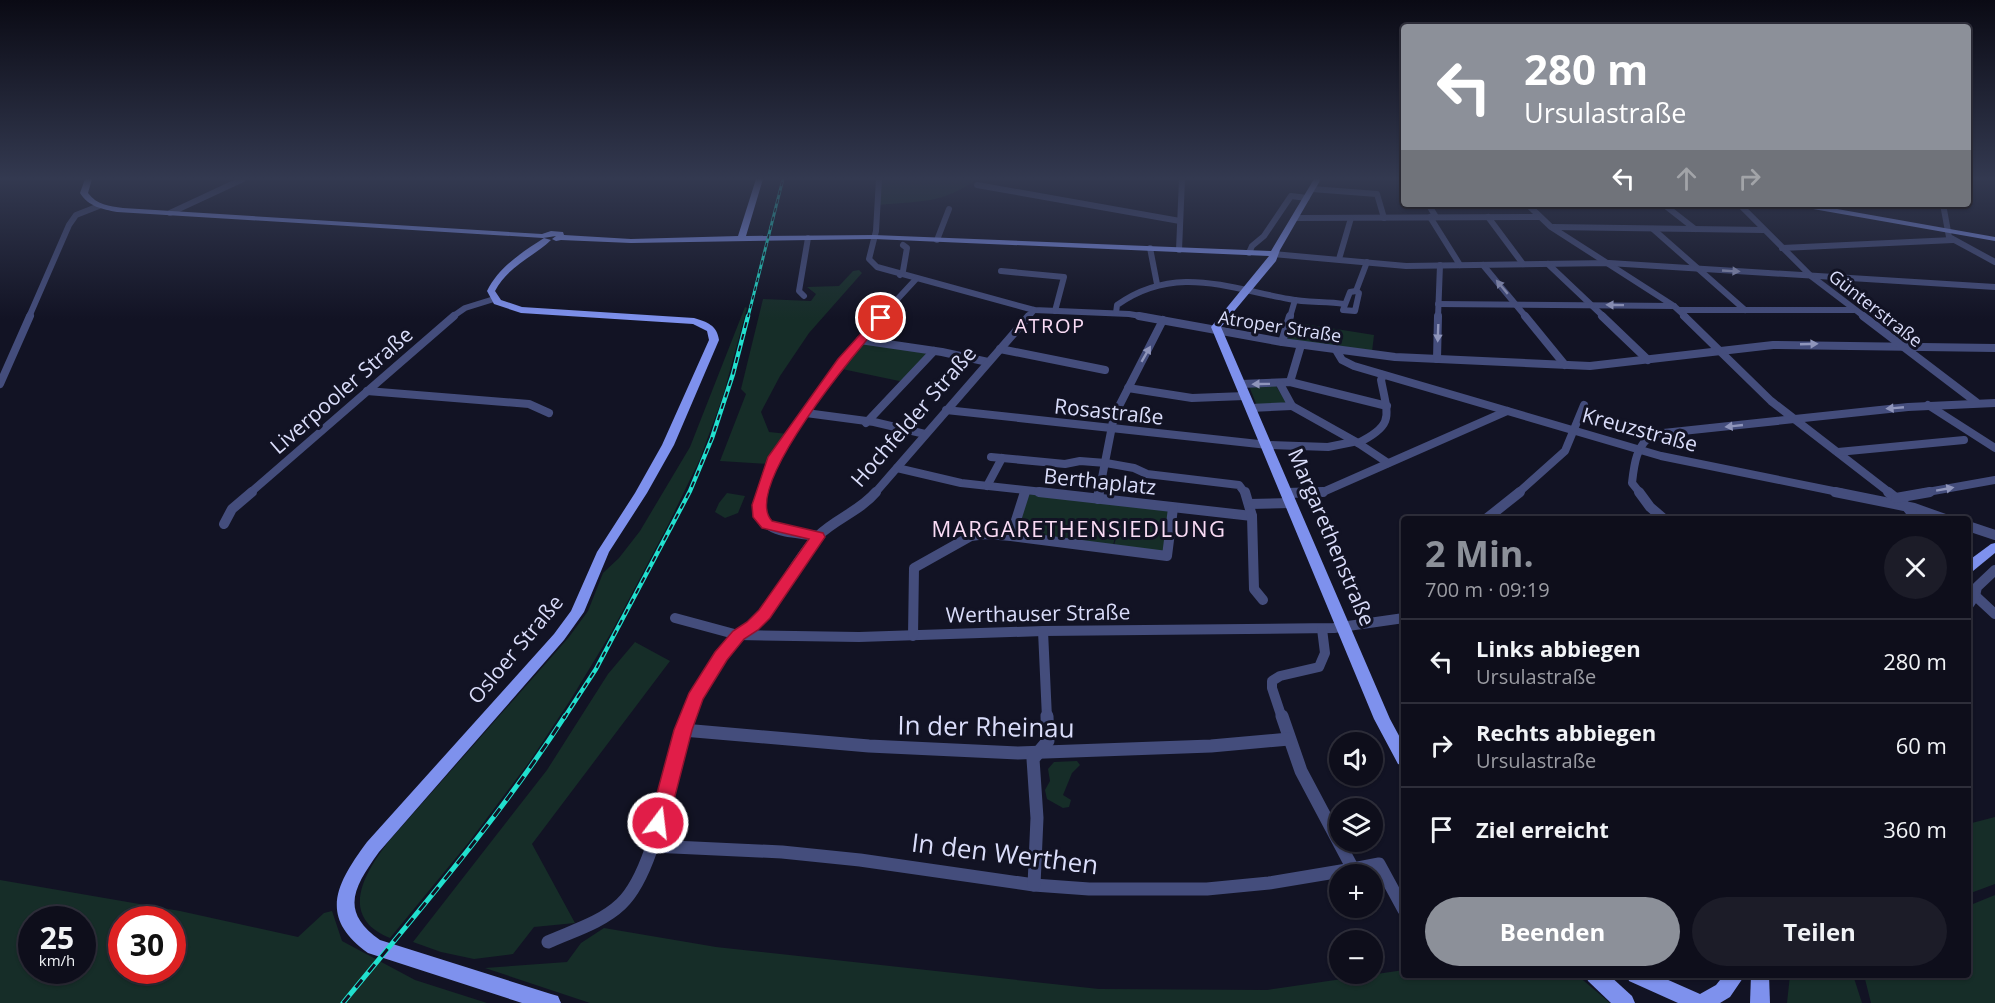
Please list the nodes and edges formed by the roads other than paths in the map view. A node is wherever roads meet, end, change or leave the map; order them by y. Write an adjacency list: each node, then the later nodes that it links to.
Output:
1 (69, 226): 83 (street)
2 (362, 226): 22 (main road)
3 (740, 226): 24 (main road)
4 (876, 226): 21 (street)
5 (942, 226): 26 (street)
6 (1180, 226): 31 (street)
7 (1271, 226): 32 (street)
8 (1291, 226): 33 (main road)
9 (1349, 226): 34 (street)
10 (1438, 226): 40 (street)
11 (1494, 226): 38 (street)
12 (1691, 226): 18 (street)
13 (1760, 226): 19 (street, Günterstraße)
14 (1918, 226): 20 (main road)
15 (1946, 226): 20 (street)
16 (1551, 227): 17 (street); 37 (street)
17 (1653, 229): 18 (street); 43 (street)
18 (1695, 229): 19 (street)
19 (1764, 230): 30 (street, Günterstraße)
20 (1947, 231): 25 (main road); 27 (street)
21 (874, 237): 23 (main road); 26 (main road); 45 (street, Atroper Straße)
22 (545, 238): 24 (main road); 53 (main road)
23 (808, 238): 24 (main road); 52 (street)
24 (734, 239)
25 (1995, 239)
26 (937, 240): 29 (main road)
27 (1953, 240): 30 (street); 36 (street)
28 (903, 245): 45 (street)
29 (1150, 248): 31 (main road); 48 (street)
30 (1782, 248): 46 (street, Günterstraße)
31 (1179, 250): 32 (main road)
32 (1249, 253): 33 (main road)
33 (1273, 254): 34 (street); 50 (main road)
34 (1339, 260): 35 (street)
35 (1367, 262): 42 (street); 51 (street)
36 (1995, 262)
37 (1609, 263): 39 (street); 43 (street); 59 (street)
38 (1522, 264): 39 (street); 41 (street)
39 (1548, 264): 58 (street)
40 (1460, 265): 41 (street); 42 (street)
41 (1483, 265): 57 (street, one-way to 41)
42 (1440, 266): 56 (street)
43 (1700, 270): 46 (street, one-way to 46); 61 (street)
44 (1001, 271): 63 (street)
45 (900, 274): 47 (street, Atroper Straße)
46 (1811, 276): 49 (street); 62 (street, Günterstraße)
47 (916, 279): 60 (street, Atroper Straße); 67 (street)
48 (1157, 284): 50 (street); 64 (street)
49 (1995, 287)
50 (1247, 289): 54 (street); 66 (main road)
51 (1356, 291): 55 (street); 55 (street)
52 (804, 296)
53 (494, 299): 87 (street, Liverpooler Straße); 162 (main road, Osloer Straße)
54 (1296, 300): 55 (street); 68 (street)
55 (1344, 304)
56 (1438, 304): 57 (street); 76 (street, one-way to 76)
57 (1516, 304): 58 (street); 79 (street)
58 (1590, 304): 59 (street, one-way to 58); 77 (street)
59 (1676, 308): 61 (street); 74 (street)
60 (1034, 310): 63 (street, Atroper Straße); 72 (street, Hochfelder Straße)
61 (1745, 310): 62 (street)
62 (1854, 310): 70 (street, Günterstraße)
63 (1055, 311): 64 (street, Atroper Straße)
64 (1116, 313): 65 (street, Atroper Straße)
65 (1163, 320): 66 (street, Atroper Straße); 85 (street, one-way to 65)
66 (1217, 331): 68 (street, Atroper Straße); 86 (main road, Margarethenstraße)
67 (860, 340): 75 (street); 98 (street)
68 (1282, 342): 69 (street, Atroper Straße)
69 (1301, 345): 73 (street, Atroper Straße); 82 (street)
70 (1899, 346): 71 (street, Atroper Straße); 74 (street, Atroper Straße, one-way to 70); 88 (street, Günterstraße)
71 (1995, 348)
72 (1000, 349): 78 (street, Hochfelder Straße); 80 (street)
73 (1336, 350): 76 (street, Atroper Straße); 81 (street, Kreuzstraße)
74 (1718, 350): 77 (street, Atroper Straße); 99 (street)
75 (934, 351): 78 (street); 100 (street)
76 (1437, 359): 79 (street, Atroper Straße)
77 (1648, 360): 79 (street, Atroper Straße)
78 (988, 362): 95 (street, Hochfelder Straße)
79 (1565, 365)
80 (1105, 370)
81 (1383, 375): 93 (street); 96 (street, Kreuzstraße)
82 (1290, 382): 84 (street); 93 (street)
83 (0, 384)
84 (1280, 384): 86 (street, one-way to 86); 92 (street)
85 (1128, 388): 86 (street); 101 (street)
86 (1243, 390): 94 (main road, Margarethenstraße)
87 (366, 391): 97 (street); 129 (street, Liverpooler Straße)
88 (1976, 402): 89 (street); 91 (street)
89 (1995, 403)
90 (1584, 405): 102 (street)
91 (1928, 405): 99 (street, one-way to 99); 107 (street)
92 (1292, 406): 94 (street); 105 (street)
93 (1387, 406): 105 (street, Rosastraße)
94 (1250, 408): 106 (main road, Margarethenstraße)
95 (946, 410): 101 (street, Rosastraße); 103 (street, Hochfelder Straße)
96 (1508, 411): 102 (street, Kreuzstraße); 113 (street)
97 (549, 413)
98 (806, 413): 100 (street); 133 (street)
99 (1792, 418): 108 (street, one-way to 108); 109 (street)
100 (866, 423): 103 (street)
101 (1113, 430): 106 (street, Rosastraße); 112 (street)
102 (1574, 431): 108 (street, Kreuzstraße); 125 (street)
103 (926, 434): 114 (street, Hochfelder Straße)
104 (1964, 440): 109 (street)
105 (1356, 443): 106 (street, Rosastraße); 113 (street)
106 (1268, 445): 118 (main road, Margarethenstraße)
107 (1995, 448)
108 (1641, 450): 122 (street, Kreuzstraße); 126 (street)
109 (1838, 452): 119 (street)
110 (991, 457): 111 (street)
111 (1002, 458): 112 (street); 116 (street)
112 (1106, 463): 120 (street); 121 (street)
113 (1388, 463): 118 (street)
114 (897, 468): 116 (street); 133 (street, Hochfelder Straße)
115 (1995, 480): 119 (street, one-way to 115)
116 (987, 486): 117 (street)
117 (1025, 491): 120 (street, Berthaplatz); 132 (street, Berthaplatz)
118 (1288, 498): 121 (street); 142 (main road, Margarethenstraße)
119 (1896, 498): 122 (street)
120 (1098, 499): 123 (street, Berthaplatz)
121 (1249, 504): 124 (street)
122 (1907, 507): 127 (street); 128 (street, Kreuzstraße)
123 (1173, 508): 124 (street, Berthaplatz); 132 (street, Berthaplatz)
124 (1252, 516): 138 (street)
125 (1490, 516)
126 (1660, 516)
127 (1914, 516)
128 (1936, 516)
129 (224, 524)
130 (1971, 527): 131 (street)
131 (1995, 535)
132 (1011, 536): 146 (street)
133 (818, 537): 145 (street, Hochfelder Straße)
134 (1995, 547): 135 (main road)
135 (1971, 566)
136 (1995, 570): 137 (street)
137 (1972, 592): 139 (street)
138 (1263, 600)
139 (1995, 614)
140 (675, 618): 145 (street, Werthauser Straße)
141 (1401, 618): 142 (street, Werthauser Straße)
142 (1344, 627): 143 (street, Werthauser Straße); 150 (main road, Margarethenstraße)
143 (1322, 628): 144 (street, Werthauser Straße); 148 (street)
144 (1042, 631): 146 (street, Werthauser Straße); 149 (street)
145 (738, 635): 146 (street, Werthauser Straße); 147 (street, Hochfelder Straße)
146 (913, 636)
147 (683, 730): 149 (street, In der Rheinau); 151 (street, Hochfelder Straße)
148 (1289, 739): 149 (street, In der Rheinau); 152 (street)
149 (1041, 751): 155 (street)
150 (1401, 754)
151 (652, 846): 155 (street, In den Werthen); 157 (street, Hochfelder Straße)
152 (1350, 864)
153 (1383, 871): 156 (street, In den Werthen)
154 (1329, 873): 155 (street, In den Werthen)
155 (1034, 885)
156 (1401, 904)
157 (548, 942)
158 (1598, 978): 163 (main road)
159 (1643, 978): 164 (main road)
160 (1734, 978): 164 (main road)
161 (1760, 978): 165 (main road)
162 (551, 1003)
163 (1625, 1003)
164 (1700, 1003)
165 (1760, 1003)

